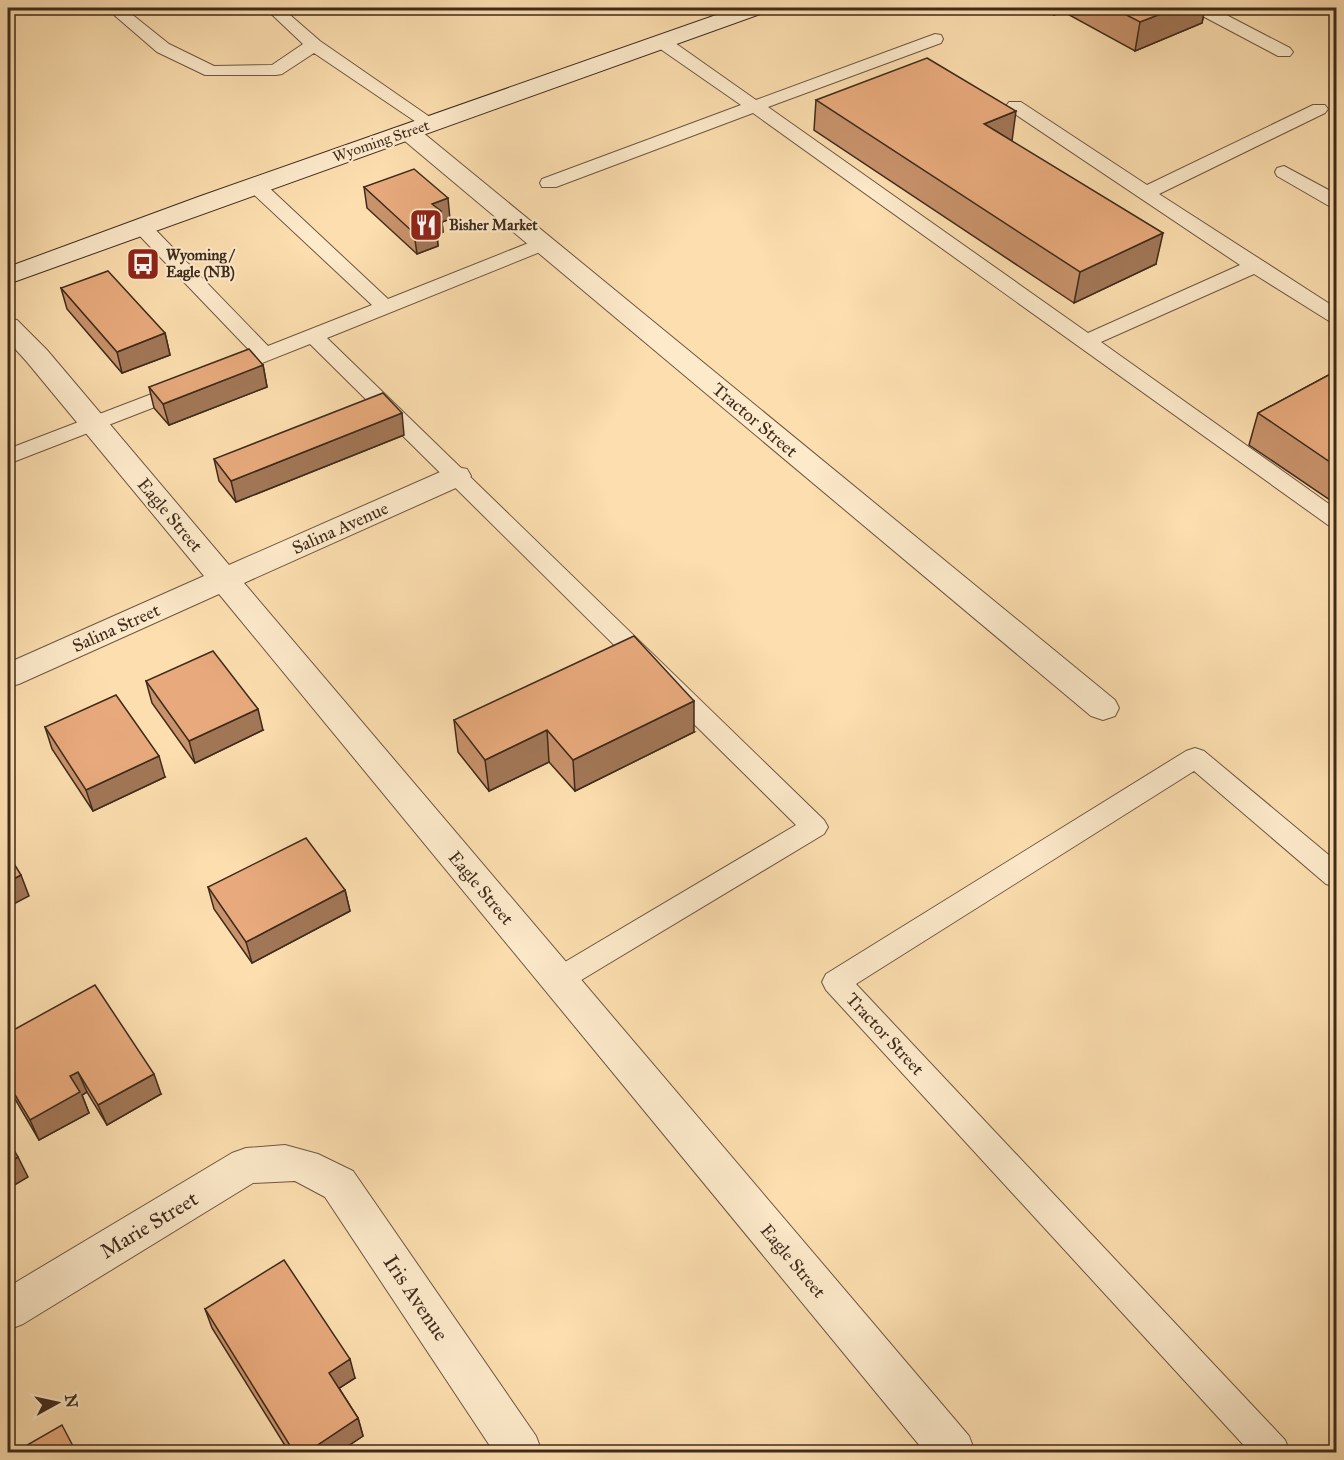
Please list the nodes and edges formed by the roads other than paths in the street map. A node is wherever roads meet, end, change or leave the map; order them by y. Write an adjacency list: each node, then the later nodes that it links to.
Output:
1 (114, 8): 7 (lane)
2 (273, 8): 7 (lane)
3 (755, 8): 6 (street, Wyoming Street)
4 (1201, 8): 8 (lane)
5 (935, 39): 9 (lane)
6 (662, 42): 9 (lane); 12 (street, Wyoming Street)
7 (315, 45): 12 (lane)
8 (1284, 52)
9 (751, 106): 14 (lane); 26 (lane)
10 (1015, 106): 16 (lane)
11 (1319, 109): 16 (lane)
12 (419, 128): 15 (street, Wyoming Street); 19 (street, Tractor Street)
13 (1284, 172): 17 (lane)
14 (549, 183)
15 (256, 186): 18 (street, Wyoming Street); 22 (lane)
16 (1146, 194): 20 (lane)
17 (1336, 202)
18 (142, 227): 21 (street, Wyoming Street); 27 (lane)
19 (543, 244): 22 (lane); 34 (street, Tractor Street)
20 (1255, 266): 23 (lane); 26 (lane)
21 (8, 276)
22 (385, 307): 25 (lane)
23 (1336, 317)
24 (8, 326): 28 (street, Eagle Street)
25 (313, 336): 27 (lane); 30 (lane)
26 (1086, 341): 31 (lane)
27 (265, 355): 28 (lane)
28 (93, 423): 29 (lane); 32 (street, Eagle Street)
29 (8, 457)
30 (457, 476): 32 (street, Salina Avenue); 36 (lane)
31 (1336, 520)
32 (224, 580): 33 (street, Salina Street); 36 (street, Eagle Street)
33 (8, 676)
34 (1103, 708)
35 (1336, 876): 41 (lane, Tractor Street)
36 (558, 980): 40 (street, Eagle Street)
37 (297, 1162): 38 (street, Marie Street); 39 (street, Iris Avenue)
38 (8, 1310)
39 (520, 1452)
40 (953, 1452)
41 (1273, 1452)

